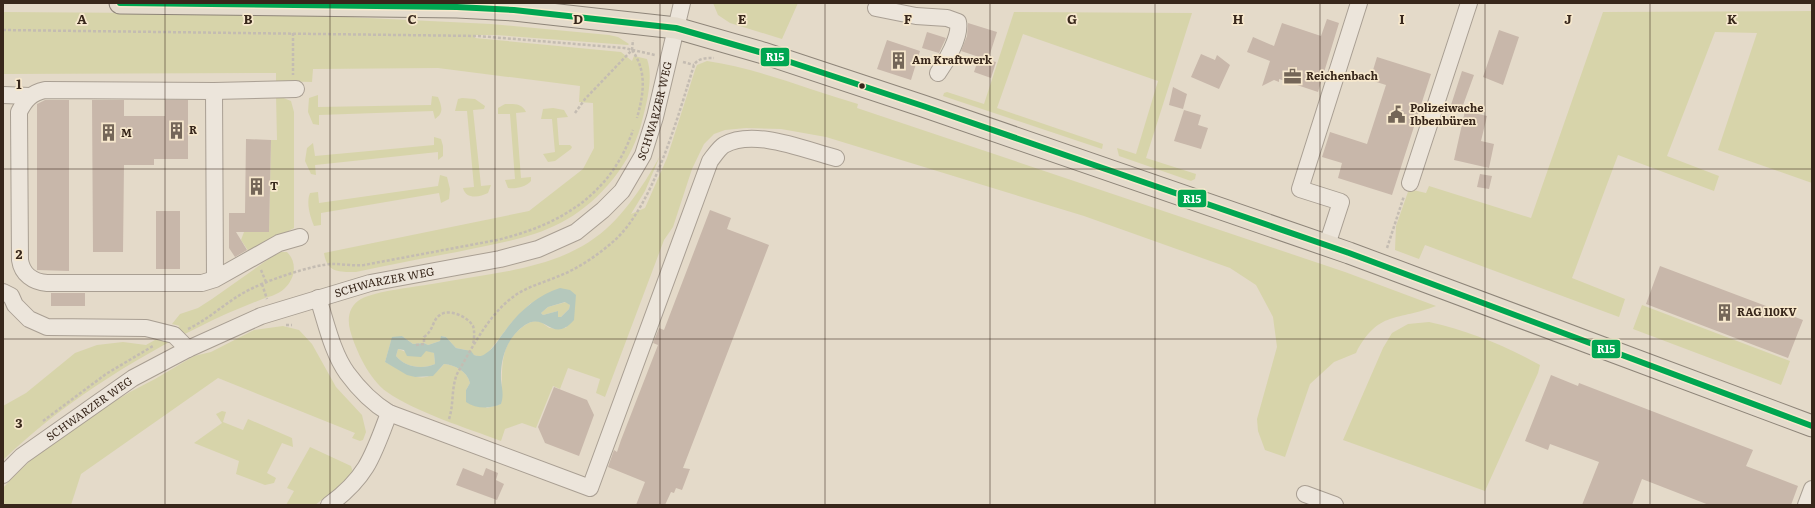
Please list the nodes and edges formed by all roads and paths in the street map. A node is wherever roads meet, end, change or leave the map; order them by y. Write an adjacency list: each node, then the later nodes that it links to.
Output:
1 (120, 3): 6 (main road)
2 (682, 3): 6 (street, SCHWARZER WEG)
3 (1359, 3): 21 (street)
4 (1469, 3): 19 (street)
5 (876, 8): 12 (street)
6 (676, 28): 21 (main road); 26 (street, SCHWARZER WEG)
7 (3, 30): 8 (path)
8 (293, 33): 9 (path); 13 (path)
9 (632, 50): 17 (path); 27 (path)
10 (718, 58): 11 (path)
11 (694, 65)
12 (938, 74)
13 (296, 89): 14 (street)
14 (214, 91): 16 (street); 24 (street)
15 (3, 95): 16 (street)
16 (30, 96): 23 (street)
17 (575, 113)
18 (836, 158): 33 (street)
19 (1410, 183): 22 (path)
20 (300, 237): 24 (street)
21 (1328, 245): 22 (main road)
22 (1382, 264): 32 (main road)
23 (28, 276): 24 (street); 25 (street)
24 (215, 279)
25 (7, 294): 27 (street)
26 (318, 298): 29 (street, SCHWARZER WEG); 30 (street)
27 (174, 335): 29 (street); 31 (path)
28 (416, 345): 33 (path)
29 (188, 349): 34 (street, SCHWARZER WEG)
30 (389, 413): 33 (street); 37 (street)
31 (39, 424)
32 (1812, 426)
33 (444, 434)
34 (3, 475)
35 (1812, 489): 39 (street)
36 (1306, 494): 38 (street)
37 (329, 505)
38 (1335, 505)
39 (1806, 505)

